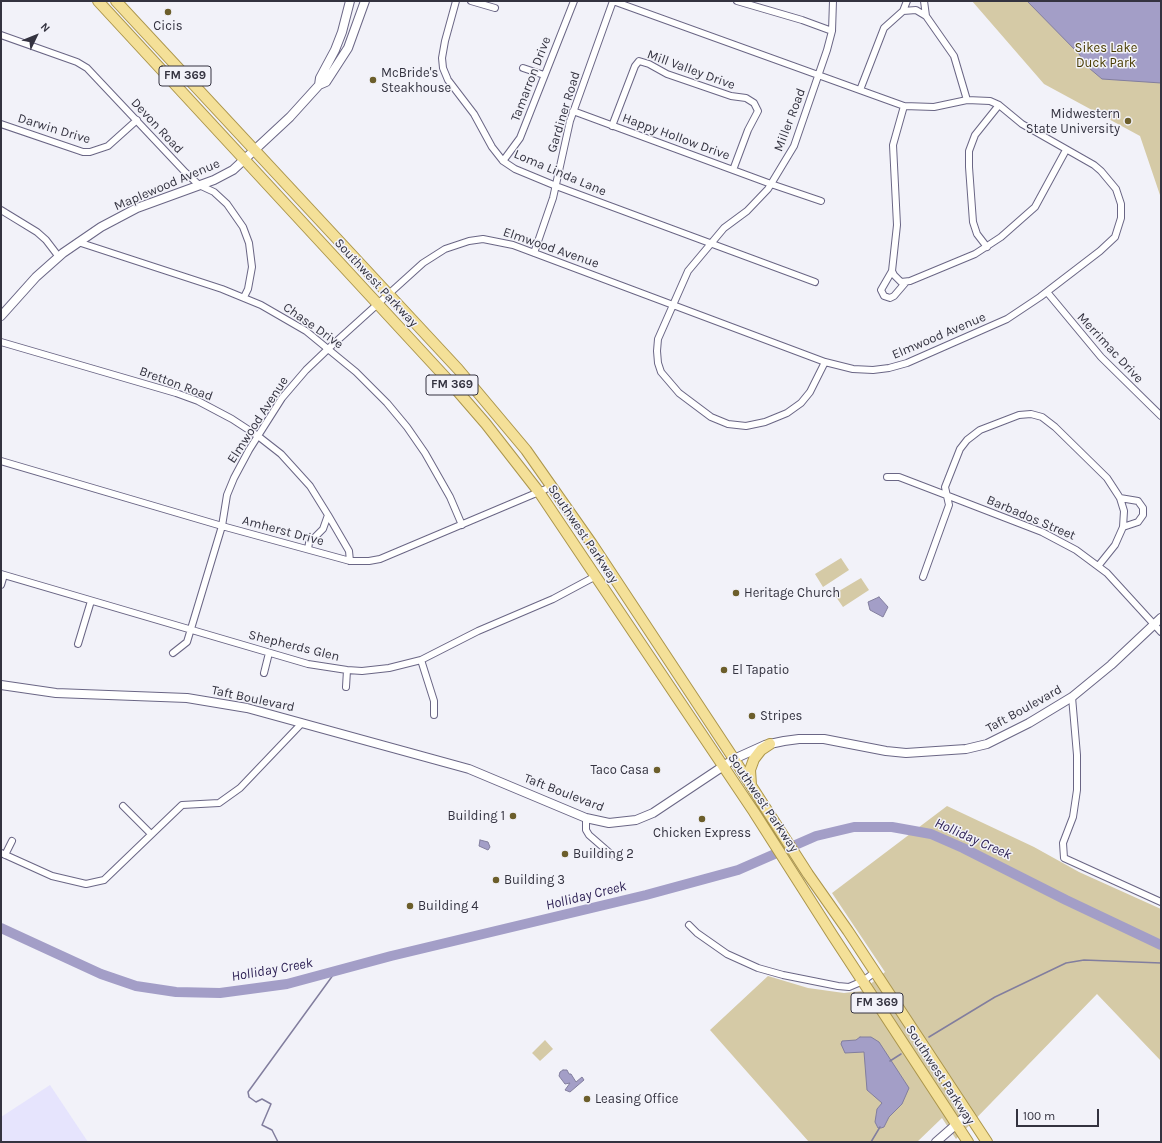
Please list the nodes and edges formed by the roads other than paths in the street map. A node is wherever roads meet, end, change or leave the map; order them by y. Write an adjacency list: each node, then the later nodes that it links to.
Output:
1 (98, 1): 18 (main road, Southwest Parkway / FM 369)
2 (116, 1): 17 (main road, Southwest Parkway / FM 369)
3 (350, 1): 24 (street, Maplewood Avenue)
4 (365, 1): 24 (street, Maplewood Avenue)
5 (456, 1): 36 (street, Loma Linda Lane)
6 (471, 1): 14 (street)
7 (574, 1): 22 (street, Tamarron Drive)
8 (613, 1): 23 (street); 29 (street, Gardiner Road)
9 (737, 1): 13 (street)
10 (833, 1): 19 (street, Miller Road)
11 (907, 1): 15 (street)
12 (924, 1): 16 (street)
13 (751, 3): 19 (street)
14 (495, 8)
15 (903, 11): 16 (street); 25 (street)
16 (926, 16): 26 (street)
17 (131, 17): 18 (main road); 33 (main road, Southwest Parkway / FM 369)
18 (120, 25): 35 (main road, Southwest Parkway / FM 369)
19 (832, 31): 23 (street, Miller Road)
20 (1, 35): 30 (street, Devon Road)
21 (523, 68): 22 (street)
22 (544, 75): 36 (street, Tamarron Drive)
23 (819, 75): 25 (street); 38 (street, Miller Road)
24 (319, 85): 33 (street, Maplewood Avenue)
25 (860, 90): 28 (street)
26 (967, 100): 27 (street); 28 (street)
27 (999, 105): 34 (street, Elmwood Avenue); 45 (street)
28 (904, 106): 48 (street)
29 (573, 111): 32 (street, Happy Hollow Drive); 40 (street, Gardiner Road)
30 (137, 120): 31 (street, Darwin Drive); 39 (street, Devon Road)
31 (1, 124)
32 (612, 126): 37 (street, Happy Hollow Drive); 37 (street, Mill Valley Drive)
33 (254, 150): 35 (street, Maplewood Avenue); 52 (main road, Southwest Parkway / FM 369)
34 (1066, 150): 45 (street); 51 (street, Elmwood Avenue)
35 (245, 159): 39 (street, Maplewood Avenue); 55 (main road, Southwest Parkway / FM 369)
36 (503, 161): 40 (street, Loma Linda Lane)
37 (733, 170): 38 (street, Happy Hollow Drive)
38 (771, 184): 41 (street, Happy Hollow Drive); 44 (street, Miller Road)
39 (199, 185): 43 (street, Maplewood Avenue); 53 (street, Devon Road)
40 (556, 186): 44 (street, Loma Linda Lane); 46 (street, Gardiner Road)
41 (821, 201)
42 (1, 210): 47 (street)
43 (78, 242): 47 (street, Maplewood Avenue); 53 (street, Chase Drive)
44 (710, 243): 49 (street, Loma Linda Lane); 54 (street, Miller Road)
45 (987, 247): 50 (street)
46 (534, 253): 52 (street, Elmwood Avenue); 54 (street, Elmwood Avenue)
47 (59, 257): 56 (street, Maplewood Avenue)
48 (892, 271): 50 (street); 50 (street)
49 (815, 282)
50 (906, 282)
51 (1047, 292): 59 (street, Elmwood Avenue); 60 (street, Merrimac Drive)
52 (389, 294): 55 (street, Elmwood Avenue); 61 (main road, Southwest Parkway / FM 369)
53 (244, 297): 58 (street, Chase Drive)
54 (673, 303): 59 (street, Elmwood Avenue); 59 (street, Miller Road)
55 (378, 304): 58 (street, Elmwood Avenue); 63 (main road, Southwest Parkway / FM 369)
56 (1, 316)
57 (1, 342): 62 (street, Bretton Road)
58 (329, 348): 62 (street, Elmwood Avenue); 71 (street, Chase Drive)
59 (825, 362)
60 (1161, 416)
61 (508, 428): 63 (main road); 66 (main road, Southwest Parkway / FM 369)
62 (258, 436): 70 (street, Bretton Road); 72 (street, Elmwood Avenue)
63 (497, 438): 67 (main road, Southwest Parkway / FM 369)
64 (1, 461): 72 (street, Amherst Drive)
65 (887, 477): 68 (street, Barbados Street)
66 (553, 486): 67 (street, Amherst Drive); 91 (main road, Southwest Parkway / FM 369)
67 (539, 492): 71 (street, Amherst Drive); 78 (main road, Southwest Parkway / FM 369)
68 (946, 495): 69 (street); 76 (street, Barbados Street); 79 (street)
69 (1120, 498): 73 (street); 73 (street)
70 (328, 515): 74 (street); 75 (street, Bretton Road)
71 (462, 525): 75 (street, Amherst Drive)
72 (222, 526): 74 (street, Amherst Drive); 84 (street, Elmwood Avenue)
73 (1123, 527): 76 (street)
74 (308, 550): 75 (street, Amherst Drive)
75 (350, 561)
76 (1099, 565): 83 (street, Barbados Street)
77 (2, 574): 80 (street); 81 (street, Shepherds Glen)
78 (596, 576): 89 (street, Shepherds Glen); 93 (main road, Southwest Parkway / FM 369)
79 (923, 577)
80 (1, 585)
81 (91, 601): 84 (street, Shepherds Glen); 86 (street)
82 (1161, 618): 83 (street, Taft Boulevard)
83 (1154, 624): 85 (street, Barbados Street); 96 (street, Taft Boulevard)
84 (191, 630): 87 (street, Elmwood Avenue); 88 (street, Shepherds Glen)
85 (1161, 632)
86 (78, 644)
87 (173, 653)
88 (270, 653): 90 (street, Shepherds Glen); 92 (street)
89 (421, 660): 90 (street, Shepherds Glen); 97 (street)
90 (347, 670): 95 (street)
91 (676, 671): 93 (main road); 100 (main road, Southwest Parkway / FM 369)
92 (264, 672)
93 (665, 681): 101 (main road, Southwest Parkway / FM 369)
94 (1, 685): 98 (street, Taft Boulevard)
95 (346, 687)
96 (1072, 697): 99 (street, Taft Boulevard); 109 (street)
97 (434, 715)
98 (302, 722): 104 (street, Taft Boulevard); 105 (street)
99 (770, 744): 100 (street, Taft Boulevard); 102 (main road)
100 (734, 759): 101 (street, Taft Boulevard); 102 (main road, Southwest Parkway / FM 369)
101 (723, 767): 104 (street, Taft Boulevard); 112 (main road, Southwest Parkway / FM 369)
102 (751, 787): 111 (main road, Southwest Parkway / FM 369)
103 (123, 806): 105 (street)
104 (586, 818): 108 (street)
105 (150, 834): 107 (street)
106 (12, 841): 107 (street)
107 (3, 854)
108 (612, 855)
109 (1161, 902)
110 (689, 925): 112 (street)
111 (875, 972): 112 (street); 113 (main road, Southwest Parkway / FM 369)
112 (863, 981): 114 (main road, Southwest Parkway / FM 369)
113 (968, 1114): 114 (street); 117 (main road, Southwest Parkway / FM 369)
114 (957, 1125): 115 (street); 116 (main road, Southwest Parkway / FM 369)
115 (936, 1142)
116 (968, 1142)
117 (987, 1142)

